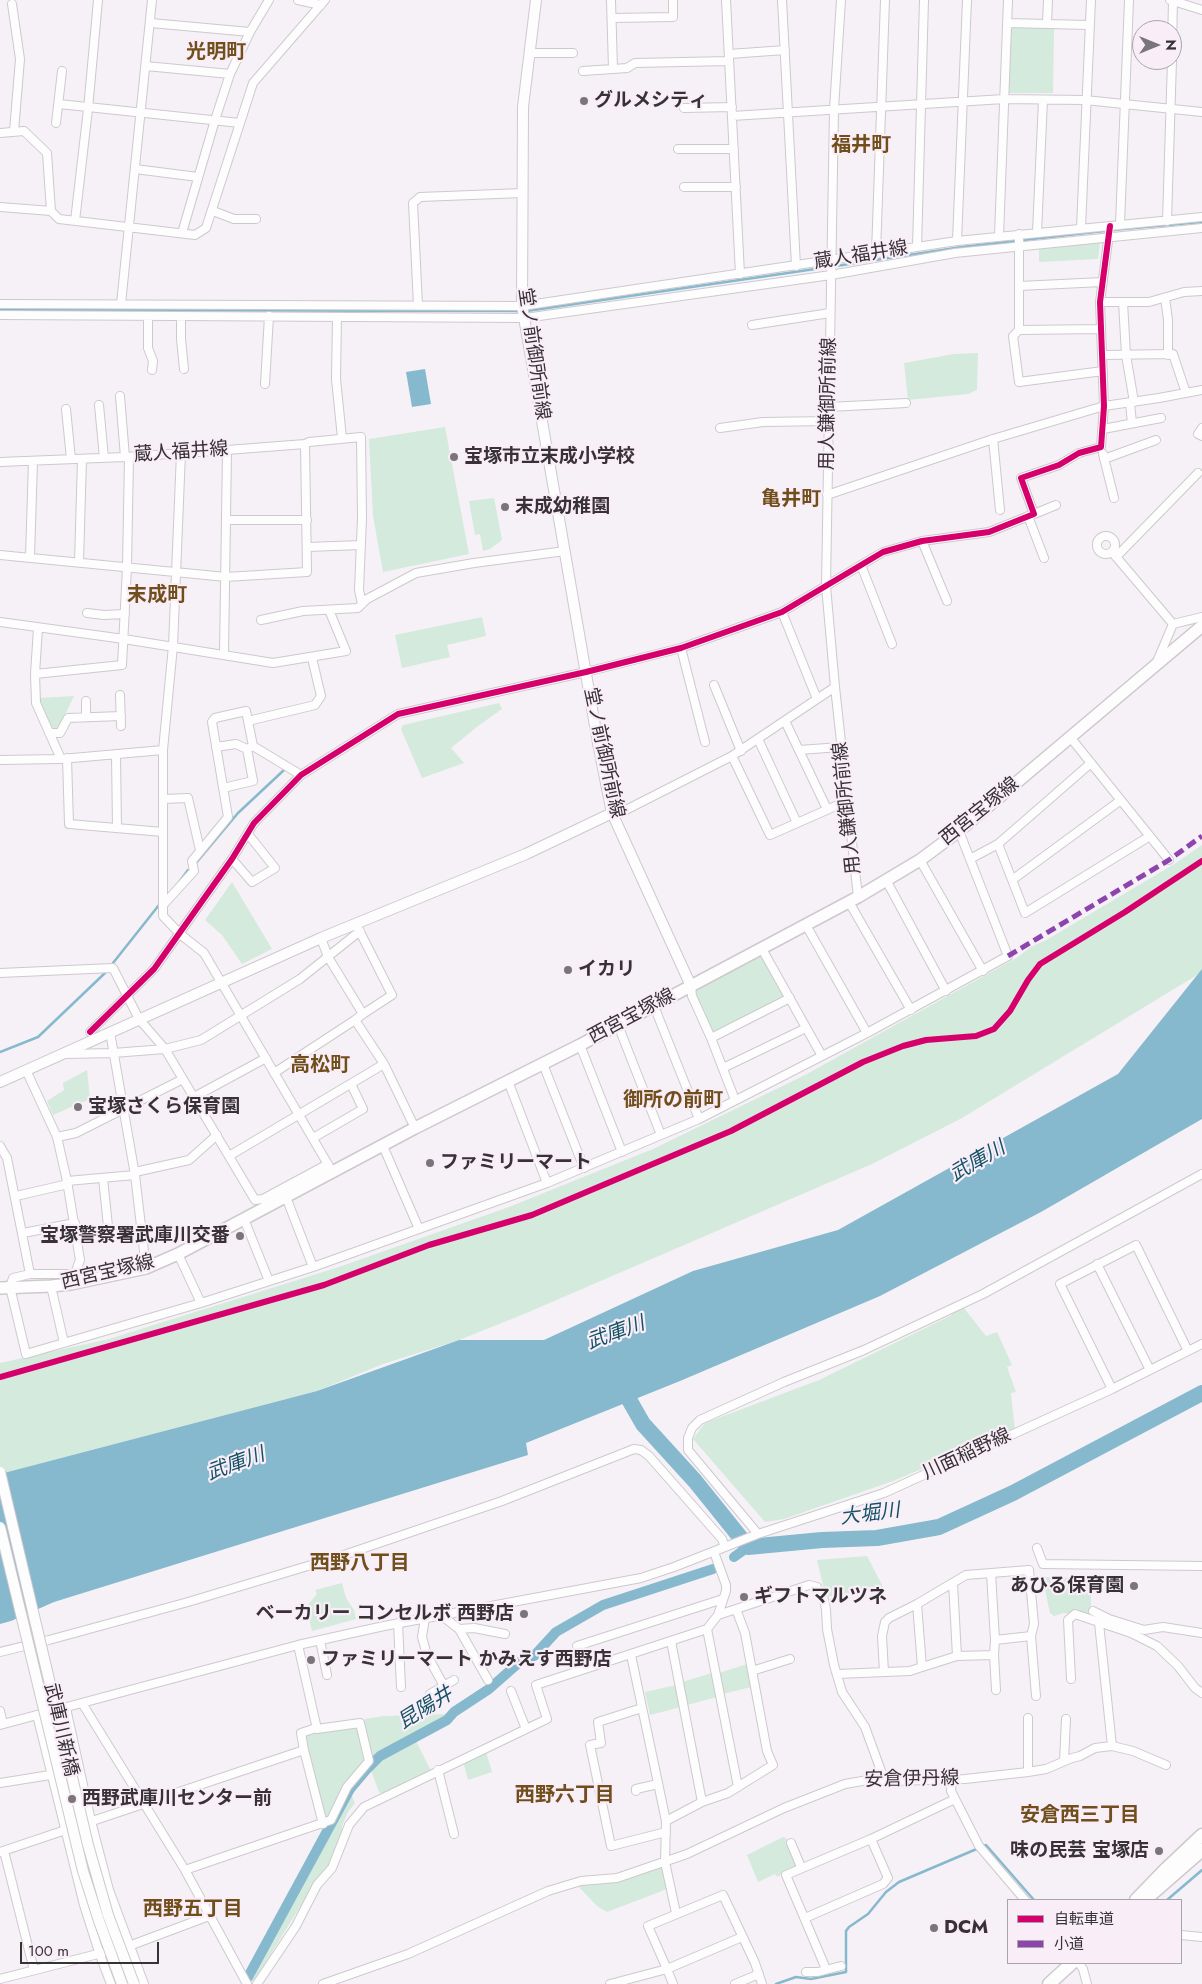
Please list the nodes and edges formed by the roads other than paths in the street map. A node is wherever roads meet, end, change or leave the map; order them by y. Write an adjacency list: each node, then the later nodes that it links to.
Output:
1 (98, 0): 48 (street)
2 (152, 0): 24 (street)
3 (269, 0): 28 (street)
4 (298, 0): 19 (street)
5 (536, 0): 30 (street, 堂ノ前御所前線)
6 (612, 0): 22 (street)
7 (673, 0): 22 (street)
8 (726, 0): 32 (street)
9 (782, 0): 29 (street)
10 (841, 0): 49 (street, 用人鎌御所前線)
11 (885, 0): 46 (street)
12 (924, 0): 45 (street)
13 (967, 0): 42 (street)
14 (1008, 0): 25 (street)
15 (1048, 0): 26 (street)
16 (1091, 0): 27 (street)
17 (1129, 0): 44 (street)
18 (1172, 0): 21 (street); 23 (street)
19 (323, 2): 57 (street)
20 (12, 4): 58 (street)
21 (1202, 10)
22 (612, 18): 34 (street)
23 (1172, 20)
24 (151, 22): 28 (street); 33 (street)
25 (1007, 23): 26 (street); 39 (street)
26 (1047, 24): 27 (street)
27 (1089, 25): 41 (street)
28 (250, 32): 38 (street)
29 (785, 50): 32 (street); 52 (street)
30 (529, 53): 31 (street); 66 (street, 堂ノ前御所前線)
31 (573, 53)
32 (729, 58): 34 (street); 51 (street)
33 (146, 66): 38 (street); 54 (street)
34 (613, 69): 35 (street)
35 (583, 70)
36 (1172, 70): 50 (street)
37 (62, 71): 43 (street)
38 (230, 74): 55 (street)
39 (1004, 99): 40 (street); 42 (street); 81 (street)
40 (1043, 100): 41 (street); 79 (street)
41 (1086, 100): 44 (street); 77 (street)
42 (962, 102): 45 (street); 84 (street)
43 (59, 104): 48 (street); 56 (street)
44 (1125, 104): 50 (street); 74 (street)
45 (920, 105): 46 (street); 85 (street)
46 (882, 107): 49 (street); 86 (street)
47 (684, 108): 51 (street)
48 (88, 109): 54 (street); 72 (street)
49 (834, 109): 52 (street); 87 (street, 用人鎌御所前線)
50 (1171, 109): 53 (street); 73 (street)
51 (732, 112): 52 (street); 61 (street)
52 (788, 112): 88 (street)
53 (1202, 112)
54 (142, 113): 55 (street); 62 (street)
55 (215, 120): 57 (street); 63 (street)
56 (56, 123)
57 (240, 123): 69 (street)
58 (14, 131): 59 (street); 68 (street)
59 (0, 133)
60 (678, 149): 61 (street)
61 (734, 150): 65 (street)
62 (135, 169): 63 (street); 76 (street)
63 (198, 177): 80 (street)
64 (684, 187): 65 (street)
65 (736, 187): 89 (street)
66 (523, 192): 100 (street); 101 (street, 堂ノ前御所前線)
67 (0, 207): 68 (street)
68 (51, 211): 72 (street)
69 (213, 211): 71 (street); 80 (street)
70 (1202, 217): 73 (street, 蔵人福井線)
71 (256, 219)
72 (75, 221): 76 (street)
73 (1167, 221): 74 (street, 蔵人福井線)
74 (1120, 224): 75 (street, 蔵人福井線)
75 (1110, 226): 77 (street, 蔵人福井線); 82 (street)
76 (130, 227): 80 (street); 98 (street)
77 (1080, 228): 79 (street, 蔵人福井線)
78 (1202, 228): 82 (street)
79 (1038, 232): 83 (street, 蔵人福井線)
80 (182, 233)
81 (1000, 236): 83 (street, 蔵人福井線); 84 (street, 蔵人福井線)
82 (1108, 237): 83 (street); 91 (street)
83 (1019, 240): 90 (street); 92 (street)
84 (957, 241): 85 (street, 蔵人福井線)
85 (917, 247): 86 (street, 蔵人福井線)
86 (876, 254): 87 (street, 蔵人福井線)
87 (832, 261): 88 (street, 蔵人福井線); 90 (street, 用人鎌御所前線)
88 (796, 266): 89 (street, 蔵人福井線)
89 (740, 274): 101 (street, 蔵人福井線)
90 (831, 275): 102 (street, 用人鎌御所前線); 109 (street)
91 (1103, 282): 92 (street); 95 (street)
92 (1019, 286): 112 (street)
93 (1202, 291): 94 (street)
94 (1165, 298): 96 (street); 113 (street)
95 (1100, 302): 96 (street); 111 (street)
96 (1123, 302): 115 (street)
97 (0, 304): 98 (street, 蔵人福井線)
98 (121, 304): 99 (street, 蔵人福井線)
99 (318, 305): 100 (street, 蔵人福井線); 107 (street)
100 (418, 305): 101 (street, 蔵人福井線)
101 (522, 306): 109 (street, 堂ノ前御所前線)
102 (830, 313): 110 (street); 127 (street, 用人鎌御所前線)
103 (0, 315): 104 (street)
104 (148, 316): 105 (street); 117 (street)
105 (181, 316): 106 (street); 116 (street)
106 (269, 316): 107 (street); 119 (street)
107 (318, 317): 108 (street)
108 (337, 317): 109 (street); 136 (street)
109 (525, 318): 161 (street, 堂ノ前御所前線)
110 (752, 325)
111 (1101, 329): 112 (street); 114 (street)
112 (1019, 330): 118 (street)
113 (1168, 354): 115 (street); 121 (street)
114 (1102, 355): 115 (street); 118 (street)
115 (1126, 355): 124 (street)
116 (184, 369)
117 (152, 370)
118 (1103, 372): 126 (street)
119 (265, 384)
120 (1202, 390): 121 (street)
121 (1186, 393): 124 (street)
122 (120, 396): 143 (street)
123 (906, 403): 127 (street)
124 (1132, 403): 126 (street); 131 (street)
125 (99, 405): 144 (street)
126 (1104, 406): 134 (street); 137 (street)
127 (829, 407): 130 (street, 用人鎌御所前線)
128 (66, 408): 145 (street)
129 (1161, 418): 131 (street)
130 (828, 422): 132 (street); 151 (street, 用人鎌御所前線)
131 (1132, 423): 134 (street)
132 (720, 428)
133 (1202, 428): 135 (street)
134 (1103, 429): 140 (street)
135 (1202, 436)
136 (342, 438): 139 (street, 蔵人福井線); 159 (street, 蔵人福井線)
137 (993, 439): 151 (street); 154 (street)
138 (1156, 440): 147 (street)
139 (305, 444): 141 (street, 蔵人福井線); 157 (street)
140 (1102, 447): 147 (street); 155 (street)
141 (227, 450): 142 (street, 蔵人福井線); 156 (street)
142 (181, 454): 143 (street, 蔵人福井線); 168 (street)
143 (127, 457): 144 (street, 蔵人福井線); 167 (street)
144 (104, 458): 146 (street, 蔵人福井線)
145 (71, 459): 146 (street, 蔵人福井線); 148 (street, 蔵人福井線)
146 (82, 459): 165 (street)
147 (1104, 459): 152 (street)
148 (33, 461): 149 (street, 蔵人福井線); 163 (street)
149 (0, 462)
150 (1198, 473): 180 (street)
151 (827, 495): 170 (street, 用人鎌御所前線)
152 (1114, 498)
153 (1056, 505): 155 (street)
154 (1000, 510)
155 (1031, 515): 158 (street); 164 (street)
156 (226, 520): 157 (street); 169 (street)
157 (306, 520): 160 (street)
158 (922, 541): 166 (street); 171 (street)
159 (361, 545): 160 (street); 172 (street)
160 (307, 546): 169 (street)
161 (565, 551): 172 (street); 190 (street, 堂ノ前御所前線)
162 (0, 555): 163 (street)
163 (30, 557): 165 (street)
164 (1044, 558)
165 (78, 562): 167 (street)
166 (861, 565): 170 (street); 184 (street)
167 (127, 567): 168 (street); 176 (street)
168 (176, 571): 169 (street); 185 (street)
169 (226, 577): 187 (street)
170 (826, 586): 174 (street); 193 (street, 用人鎌御所前線)
171 (947, 601)
172 (362, 604): 173 (street)
173 (328, 610): 178 (street); 188 (street)
174 (782, 612): 186 (street); 195 (street)
175 (87, 613): 176 (street)
176 (125, 614): 183 (street)
177 (1202, 617): 180 (street)
178 (261, 620)
179 (0, 622): 182 (street)
180 (1173, 624): 189 (street)
181 (1202, 626): 189 (main road, 西宮宝塚線)
182 (38, 628): 183 (street); 191 (street)
183 (124, 639): 185 (street); 191 (street)
184 (892, 644)
185 (173, 646): 187 (street); 209 (street)
186 (681, 648): 190 (street); 205 (street)
187 (224, 654): 188 (street)
188 (312, 658): 199 (street)
189 (1155, 666): 203 (main road, 西宮宝塚線)
190 (586, 672): 217 (street); 223 (street, 堂ノ前御所前線)
191 (35, 674): 202 (street)
192 (714, 685): 211 (street)
193 (835, 687): 195 (street); 208 (street, 用人鎌御所前線)
194 (120, 695): 197 (street)
195 (817, 699): 200 (street)
196 (86, 701): 198 (street)
197 (121, 716): 198 (street); 201 (street)
198 (86, 717): 202 (street)
199 (248, 721): 206 (street); 207 (street)
200 (785, 721): 204 (street); 210 (street)
201 (121, 726)
202 (50, 733): 214 (street)
203 (1070, 737): 216 (street); 226 (main road, 西宮宝塚線)
204 (758, 738): 211 (street); 224 (street)
205 (705, 742)
206 (216, 747): 207 (street); 218 (street)
207 (250, 747): 217 (street); 218 (street)
208 (841, 747): 210 (street); 221 (street, 用人鎌御所前線)
209 (163, 750): 212 (street); 219 (street)
210 (799, 750): 222 (street)
211 (740, 751): 213 (street)
212 (116, 754): 214 (street); 225 (street)
213 (732, 756): 223 (street); 224 (street)
214 (64, 759): 215 (street); 225 (street)
215 (0, 760)
216 (1092, 763): 220 (street); 230 (street)
217 (301, 776): 228 (street)
218 (223, 788): 231 (street)
219 (163, 799): 227 (street); 231 (street)
220 (1121, 800): 229 (street); 237 (street)
221 (847, 801): 222 (street); 238 (street, 用人鎌御所前線)
222 (827, 809): 224 (street)
223 (613, 814): 241 (street); 249 (street, 堂ノ前御所前線)
224 (797, 823)
225 (117, 828): 227 (street)
226 (958, 831): 233 (street); 234 (main road, 西宮宝塚線)
227 (163, 832): 239 (street)
228 (248, 834): 232 (street); 232 (street)
229 (1150, 836): 235 (street); 237 (street)
230 (998, 844): 233 (street); 237 (street)
231 (200, 850): 239 (street)
232 (232, 859): 242 (street)
233 (970, 859): 246 (street)
234 (920, 860): 236 (main road, 西宮宝塚線); 246 (street)
235 (1169, 860)
236 (886, 880): 238 (main road, 西宮宝塚線); 250 (street)
237 (1012, 880)
238 (853, 899): 240 (main road, 西宮宝塚線); 254 (street)
239 (164, 904): 242 (street)
240 (806, 925): 244 (main road, 西宮宝塚線); 263 (street)
241 (358, 927): 243 (street); 245 (street); 255 (street)
242 (180, 934): 248 (street); 251 (street)
243 (321, 938): 245 (street); 248 (street)
244 (762, 949): 249 (main road, 西宮宝塚線); 252 (street)
245 (328, 957): 255 (street); 256 (street)
246 (983, 970): 250 (street)
247 (0, 973): 251 (street)
248 (221, 982): 256 (street); 257 (street)
249 (691, 986): 253 (main road, 西宮宝塚線); 264 (street)
250 (946, 991): 254 (street)
251 (126, 995): 257 (street); 261 (street)
252 (790, 998): 260 (street); 264 (street)
253 (654, 1006): 259 (main road, 西宮宝塚線); 284 (street)
254 (911, 1010): 263 (street)
255 (363, 1014): 258 (street)
256 (241, 1016): 266 (street); 270 (street)
257 (139, 1019): 262 (street); 266 (street)
258 (356, 1020): 271 (street); 275 (street)
259 (618, 1025): 265 (main road, 西宮宝塚線); 286 (street)
260 (806, 1028): 269 (street); 273 (street)
261 (90, 1032)
262 (110, 1032): 267 (street); 268 (street)
263 (867, 1034): 269 (street)
264 (710, 1038): 273 (street)
265 (580, 1045): 272 (main road, 西宮宝塚線); 292 (street)
266 (165, 1049): 267 (street); 276 (street)
267 (114, 1053): 268 (street); 282 (street)
268 (62, 1054): 274 (street)
269 (822, 1056): 281 (street)
270 (266, 1058): 275 (street); 280 (street)
271 (384, 1064): 279 (street); 285 (street)
272 (543, 1064): 278 (main road, 西宮宝塚線); 295 (street)
273 (723, 1068): 281 (street)
274 (26, 1070): 277 (street); 288 (street)
275 (274, 1073): 283 (street)
276 (183, 1079): 280 (street); 282 (street)
277 (0, 1082)
278 (508, 1082): 285 (main road, 西宮宝塚線); 300 (street)
279 (351, 1084): 283 (street); 289 (street)
280 (194, 1097): 287 (street)
281 (735, 1100): 284 (street)
282 (124, 1110): 288 (street); 296 (street)
283 (299, 1115): 289 (street); 293 (street)
284 (699, 1119): 286 (street)
285 (414, 1128): 291 (main road, 西宮宝塚線)
286 (660, 1135): 292 (street)
287 (217, 1136): 293 (street); 296 (street)
288 (57, 1138): 299 (street)
289 (312, 1138): 294 (street)
290 (0, 1146): 301 (street)
291 (383, 1146): 294 (main road, 西宮宝塚線); 305 (street)
292 (622, 1152): 295 (street)
293 (229, 1156): 294 (street)
294 (331, 1168): 302 (main road, 西宮宝塚線)
295 (584, 1168): 300 (street)
296 (135, 1174): 298 (street); 311 (street)
297 (1202, 1174): 325 (street)
298 (104, 1178): 299 (street); 307 (street)
299 (68, 1182): 301 (street); 304 (street)
300 (547, 1183): 305 (street)
301 (16, 1196): 306 (street)
302 (286, 1197): 303 (main road, 西宮宝塚線); 310 (street)
303 (244, 1219): 308 (main road, 西宮宝塚線); 314 (street)
304 (75, 1223): 306 (street); 307 (street)
305 (420, 1229): 310 (street)
306 (23, 1233): 312 (street)
307 (77, 1238): 313 (street)
308 (178, 1254): 311 (main road, 西宮宝塚線); 317 (street)
309 (1097, 1264): 320 (street); 321 (street); 322 (street)
310 (314, 1267): 314 (street)
311 (146, 1268): 313 (main road, 西宮宝塚線)
312 (30, 1274): 313 (street); 316 (street)
313 (73, 1279): 315 (main road, 西宮宝塚線)
314 (269, 1281): 317 (street)
315 (50, 1286): 316 (main road, 西宮宝塚線); 318 (street)
316 (5, 1287): 318 (street)
317 (201, 1303): 318 (street)
318 (64, 1343)
319 (1202, 1344): 320 (street, 川面稲野線)
320 (1188, 1351): 321 (street, 川面稲野線)
321 (1150, 1370): 322 (street, 川面稲野線)
322 (1112, 1389): 325 (street, 川面稲野線)
323 (0, 1472): 434 (street, 武庫川新橋, bridge)
324 (0, 1526): 433 (street, 武庫川新橋, bridge)
325 (757, 1534): 326 (street, 川面稲野線)
326 (728, 1546): 328 (street, 川面稲野線); 350 (street)
327 (1037, 1548): 329 (street)
328 (714, 1552): 332 (street); 336 (street, 川面稲野線)
329 (1202, 1566)
330 (991, 1573): 331 (street); 345 (street); 347 (street)
331 (953, 1583): 333 (street); 353 (street)
332 (723, 1599): 337 (street); 356 (street)
333 (917, 1604): 355 (street); 358 (street)
334 (736, 1609): 337 (street); 357 (street); 359 (street)
335 (1093, 1612): 343 (street)
336 (441, 1615): 338 (street, 川面稲野線); 341 (street)
337 (718, 1615): 342 (street)
338 (425, 1618): 339 (street, 川面稲野線); 364 (street)
339 (398, 1623): 346 (street, 川面稲野線); 365 (street)
340 (1099, 1623): 361 (street); 368 (street); 381 (street)
341 (459, 1629): 344 (street); 363 (street)
342 (707, 1629): 348 (street); 392 (street)
343 (1202, 1633)
344 (505, 1634)
345 (1031, 1636): 347 (street); 370 (street)
346 (320, 1640): 349 (street, 川面稲野線); 360 (street)
347 (996, 1640): 352 (street)
348 (671, 1641): 351 (street); 395 (street)
349 (298, 1645): 371 (street, 川面稲野線); 379 (street)
350 (0, 1652)
351 (631, 1654): 356 (street); 373 (street)
352 (994, 1655): 353 (street); 366 (street)
353 (956, 1656): 355 (street)
354 (790, 1659): 357 (street)
355 (922, 1667): 358 (street)
356 (584, 1669): 380 (street)
357 (752, 1670): 392 (street)
358 (884, 1672): 359 (street)
359 (837, 1674): 388 (street)
360 (327, 1675)
361 (1071, 1679)
362 (454, 1680): 364 (street)
363 (488, 1680)
364 (444, 1686): 369 (street)
365 (401, 1687)
366 (996, 1690)
367 (511, 1691): 380 (street)
368 (1202, 1693)
369 (430, 1694)
370 (1036, 1696)
371 (82, 1703): 372 (street, 川面稲野線); 396 (street)
372 (66, 1708): 375 (street, 川面稲野線); 397 (street)
373 (642, 1708): 391 (street); 401 (street)
374 (0, 1711): 378 (street)
375 (36, 1716): 378 (street, 川面稲野線); 387 (street)
376 (1028, 1718): 386 (street)
377 (1066, 1719): 383 (street)
378 (2, 1724)
379 (316, 1728): 382 (street); 399 (street)
380 (526, 1728): 385 (street)
381 (1112, 1746): 383 (street, 安倉伊丹線); 384 (street, 安倉伊丹線)
382 (304, 1750): 396 (street); 399 (street)
383 (1064, 1762): 386 (street, 安倉伊丹線)
384 (1166, 1765)
385 (438, 1770): 402 (street); 437 (street)
386 (1028, 1772): 389 (street, 安倉伊丹線)
387 (50, 1775): 390 (street); 400 (street)
388 (884, 1779): 389 (street, 安倉伊丹線); 408 (street, 安倉伊丹線)
389 (952, 1780): 394 (street)
390 (0, 1783)
391 (658, 1784): 393 (street); 398 (street)
392 (738, 1787): 395 (street)
393 (636, 1791)
394 (955, 1799): 404 (street); 411 (street)
395 (702, 1802): 398 (street)
396 (144, 1804): 397 (street); 410 (street)
397 (91, 1821): 400 (street); 420 (street)
398 (666, 1821): 401 (street)
399 (323, 1824): 410 (street)
400 (64, 1830): 407 (street); 421 (street)
401 (666, 1832): 408 (street)
402 (454, 1834)
403 (1202, 1835): 412 (main road)
404 (871, 1838): 409 (street); 416 (street)
405 (791, 1843): 409 (street)
406 (1202, 1850): 413 (main road)
407 (2, 1851): 427 (street)
408 (665, 1862): 414 (street); 431 (street, 安倉伊丹線)
409 (801, 1867): 416 (street)
410 (185, 1870): 415 (street)
411 (1024, 1899)
412 (1137, 1899)
413 (1145, 1899)
414 (676, 1913): 418 (street); 425 (street)
415 (209, 1916): 420 (street); 436 (street)
416 (805, 1918): 426 (street)
417 (1182, 1935): 419 (street)
418 (742, 1937): 425 (street); 429 (street)
419 (1202, 1937)
420 (129, 1946): 421 (street); 435 (street)
421 (100, 1955): 427 (street); 432 (street)
422 (1071, 1964): 443 (main road)
423 (1080, 1964): 444 (street)
424 (841, 1966): 426 (street)
425 (667, 1969): 439 (street); 440 (street)
426 (826, 1969): 428 (street)
427 (34, 1970): 430 (street)
428 (806, 1972)
429 (759, 1974): 441 (street); 442 (street)
430 (3, 1980)
431 (337, 1981): 438 (street, 安倉伊丹線)
432 (111, 1984)
433 (122, 1984)
434 (134, 1984)
435 (144, 1984)
436 (248, 1984)
437 (257, 1984)
438 (323, 1984)
439 (610, 1984)
440 (673, 1984)
441 (736, 1984)
442 (762, 1984)
443 (1049, 1984)
444 (1087, 1984)

